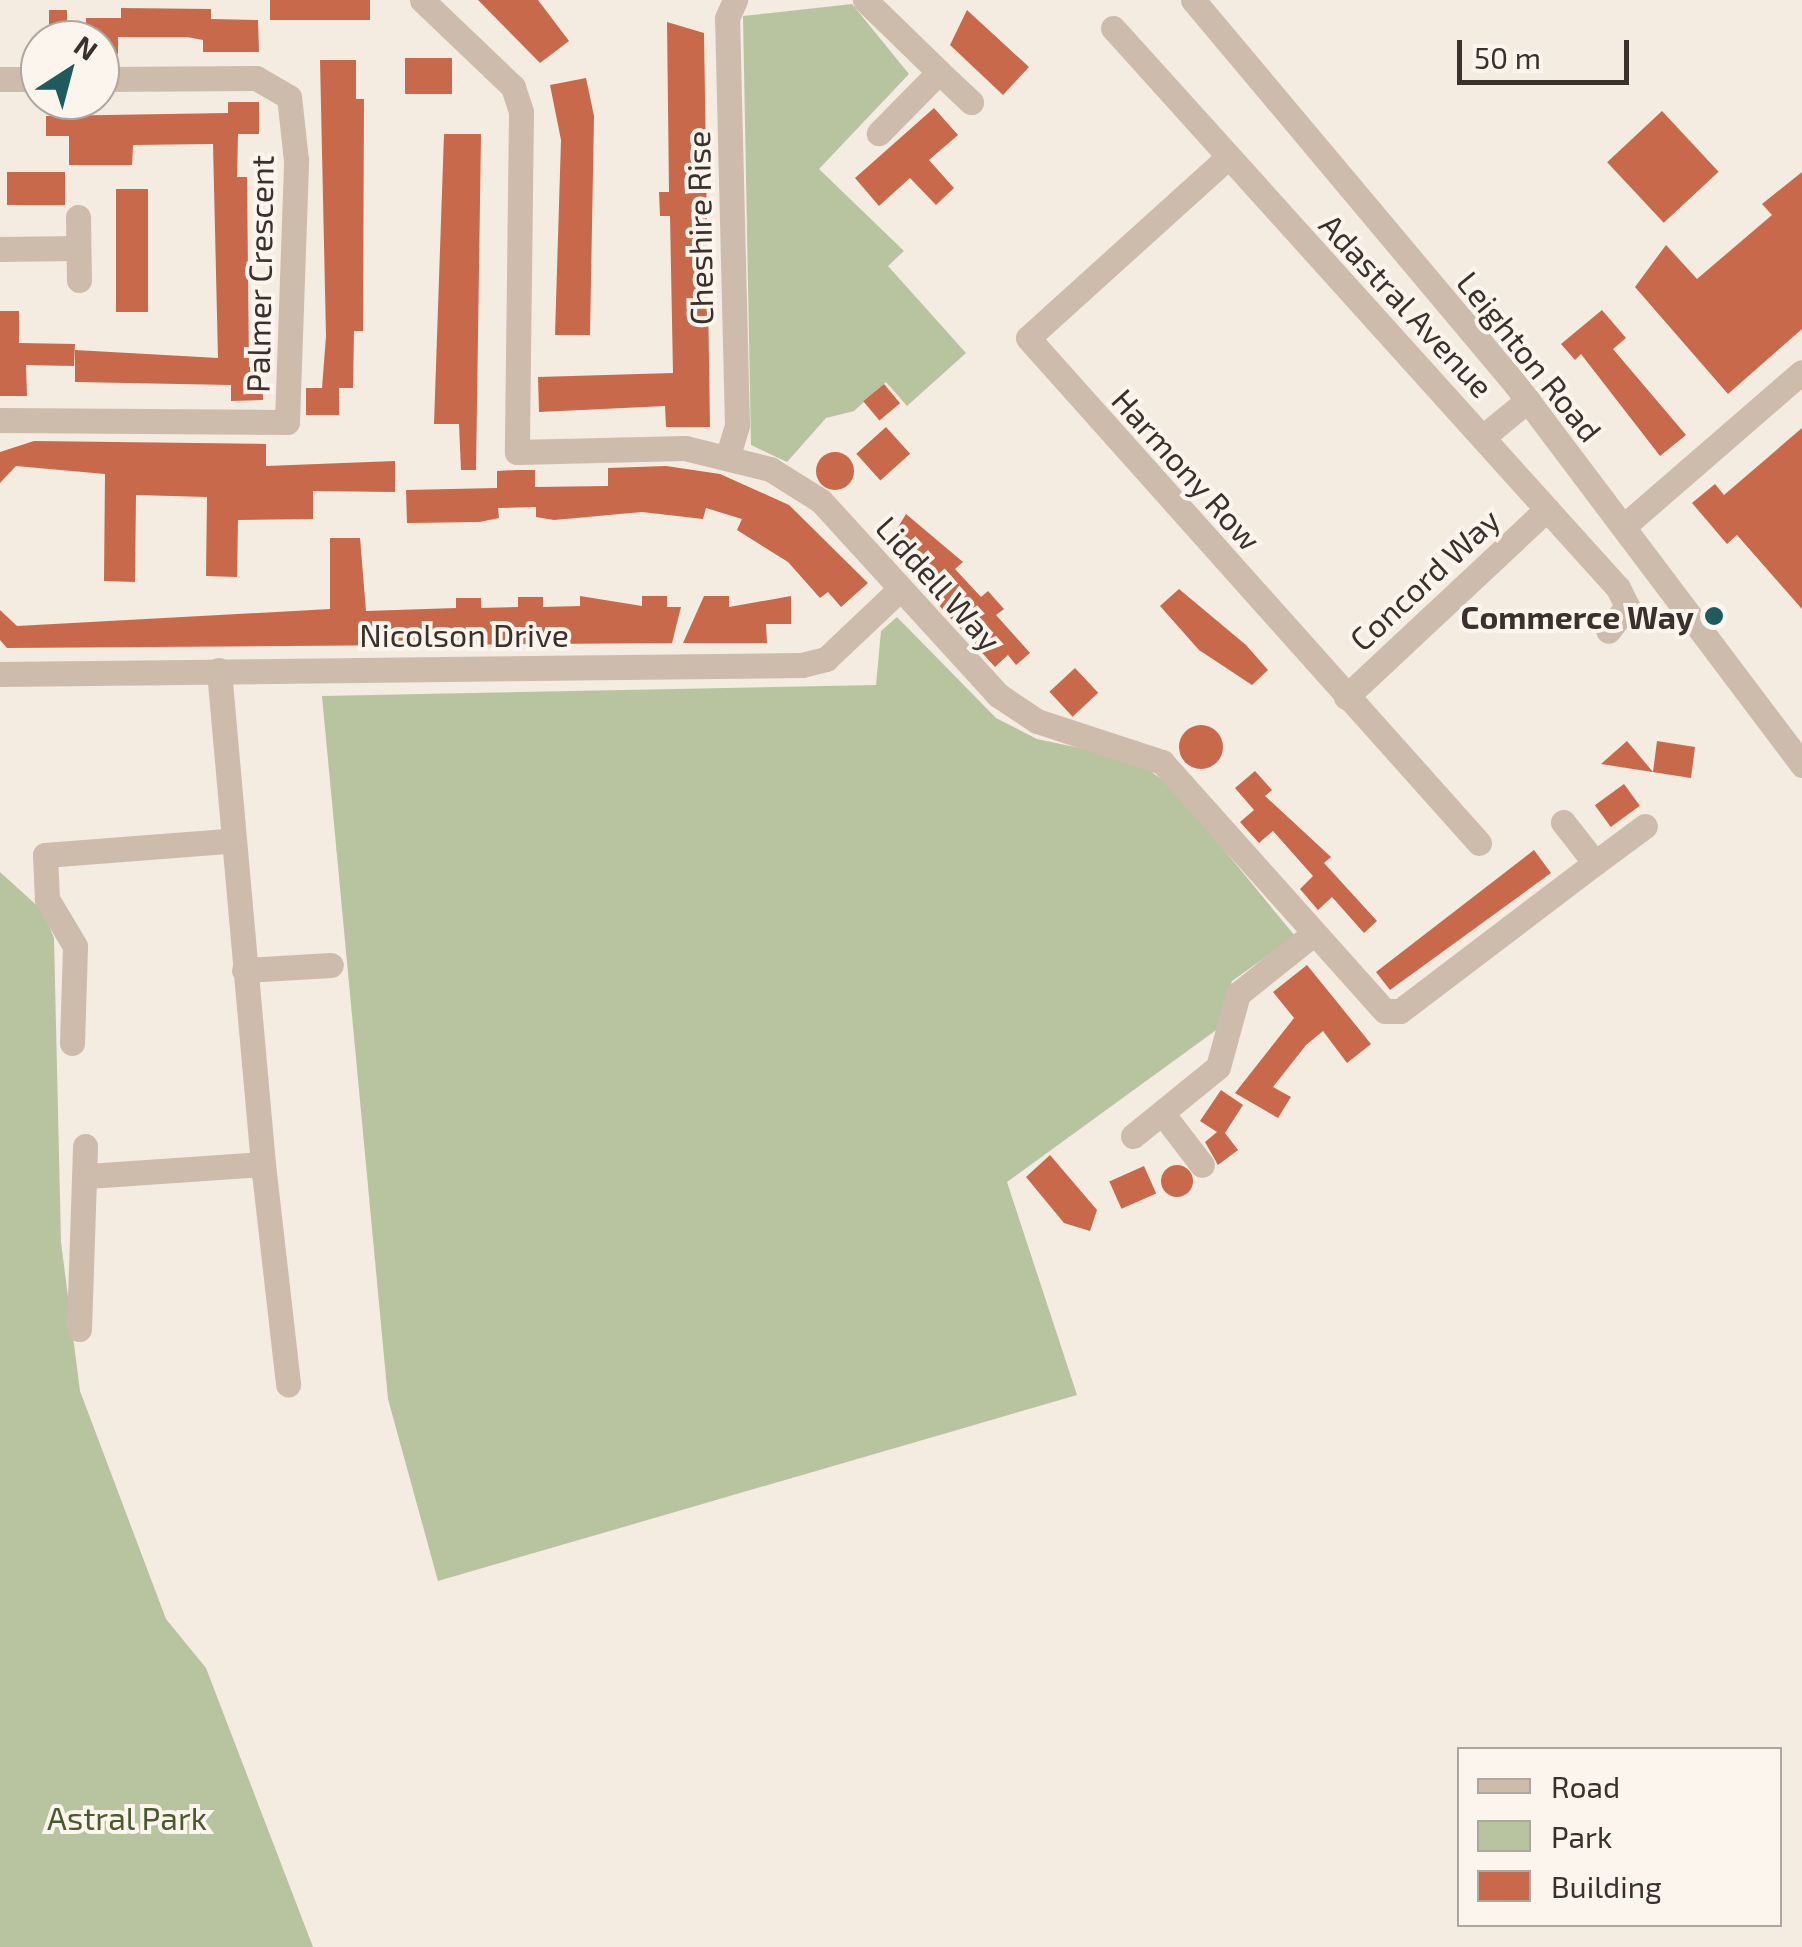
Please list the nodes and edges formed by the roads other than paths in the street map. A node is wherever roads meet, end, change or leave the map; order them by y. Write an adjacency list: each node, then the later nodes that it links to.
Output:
1 (422, 0): 19 (street, Liddell Way)
2 (735, 0): 19 (street, Cheshire Rise)
3 (866, 0): 6 (street)
4 (1193, 0): 16 (street, Leighton Road)
5 (1113, 28): 10 (street, Adastral Avenue)
6 (939, 72): 8 (street); 9 (street)
7 (120, 79): 17 (street, Palmer Crescent)
8 (972, 102)
9 (879, 133)
10 (1228, 158): 18 (street, Adastral Avenue); 26 (street, Harmony Row)
11 (78, 217): 12 (street)
12 (78, 248): 13 (street); 14 (street)
13 (0, 249)
14 (79, 280)
15 (1802, 372): 21 (street)
16 (1528, 400): 18 (street); 21 (street, Leighton Road)
17 (0, 420)
18 (1484, 436): 20 (street, Adastral Avenue)
19 (728, 455): 22 (street, Liddell Way)
20 (1547, 508): 23 (street, Adastral Avenue); 26 (street, Concord Way)
21 (1624, 526): 27 (street, Leighton Road)
22 (900, 589): 24 (street, Nicolson Drive); 33 (street, Liddell Way)
23 (1608, 630)
24 (219, 670): 25 (street, Nicolson Drive); 30 (street)
25 (0, 674)
26 (1346, 696): 31 (street, Harmony Row)
27 (1802, 765)
28 (1564, 822): 32 (street)
29 (1646, 826): 32 (street)
30 (229, 841): 35 (street); 36 (street)
31 (1479, 842)
32 (1594, 863): 33 (street, Liddell Way)
33 (1312, 935): 37 (street)
34 (331, 965): 35 (street)
35 (244, 970): 40 (street)
36 (72, 1043)
37 (1163, 1114): 38 (street); 41 (street)
38 (1133, 1136)
39 (85, 1146): 42 (street)
40 (263, 1164): 42 (street); 44 (street)
41 (1202, 1165)
42 (88, 1176): 43 (street)
43 (80, 1329)
44 (288, 1385)

